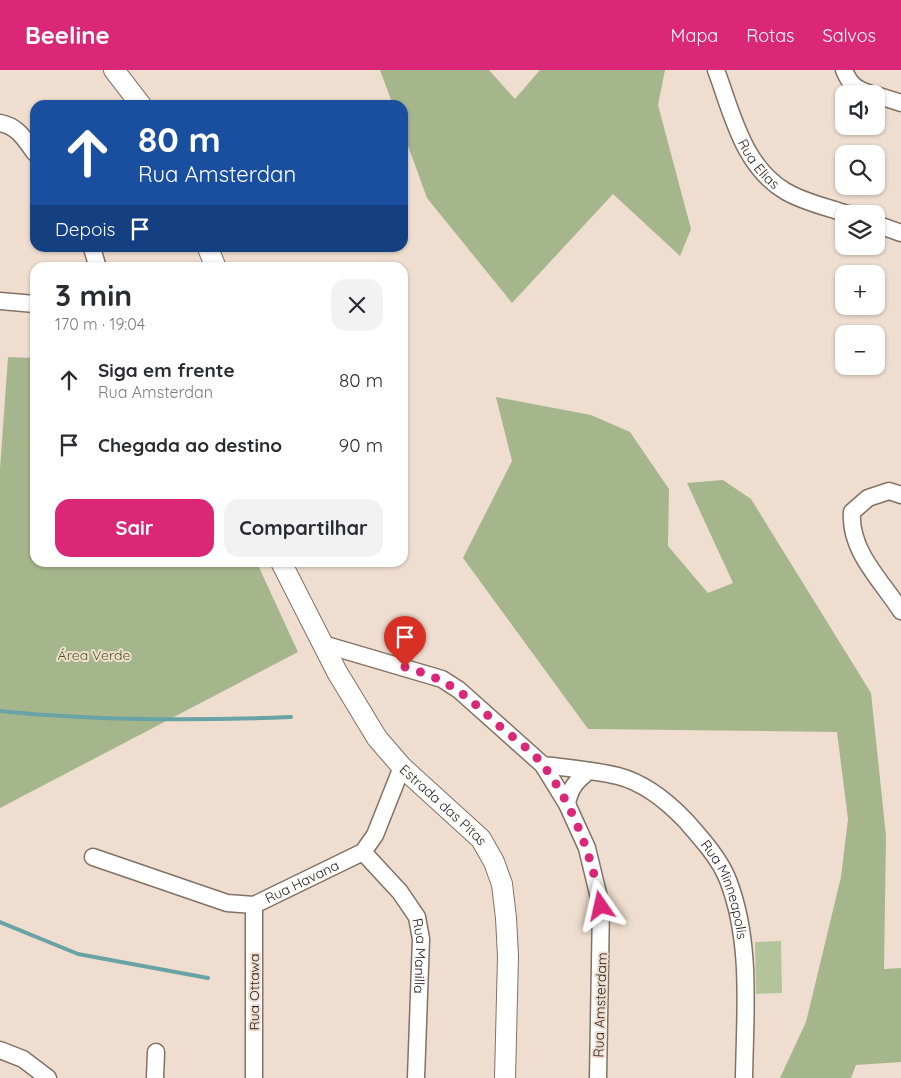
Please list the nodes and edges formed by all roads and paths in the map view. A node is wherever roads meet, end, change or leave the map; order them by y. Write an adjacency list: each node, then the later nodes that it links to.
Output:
1 (114, 70): 6 (main road)
2 (716, 70): 10 (street, Rua Elias)
3 (844, 70): 4 (street)
4 (852, 85)
5 (885, 98): 7 (street)
6 (137, 100)
7 (901, 103)
8 (0, 123): 9 (street)
9 (30, 146)
10 (835, 210)
11 (885, 227): 12 (street)
12 (901, 233)
13 (0, 301): 14 (street)
14 (30, 304)
15 (901, 495): 17 (street)
16 (284, 567): 18 (main road, Estrada das Pitas)
17 (901, 611)
18 (324, 644): 19 (street, Rua Amsterdam); 20 (main road, Estrada das Pitas)
19 (543, 765): 21 (street, Rua Minneapolis); 22 (street, Rua Amsterdam)
20 (402, 767): 23 (street); 32 (main road, Estrada das Pitas)
21 (589, 771): 22 (street); 34 (street, Rua Minneapolis)
22 (567, 804): 33 (street, Rua Amsterdam)
23 (363, 852): 25 (street, Rua Havana); 31 (street, Rua Manilla)
24 (93, 857): 25 (street, Rua Havana)
25 (254, 905): 30 (street, Rua Ottawa)
26 (0, 1050): 28 (street)
27 (156, 1052): 29 (street)
28 (48, 1078)
29 (156, 1078)
30 (254, 1078)
31 (416, 1078)
32 (505, 1078)
33 (598, 1078)
34 (744, 1078)

